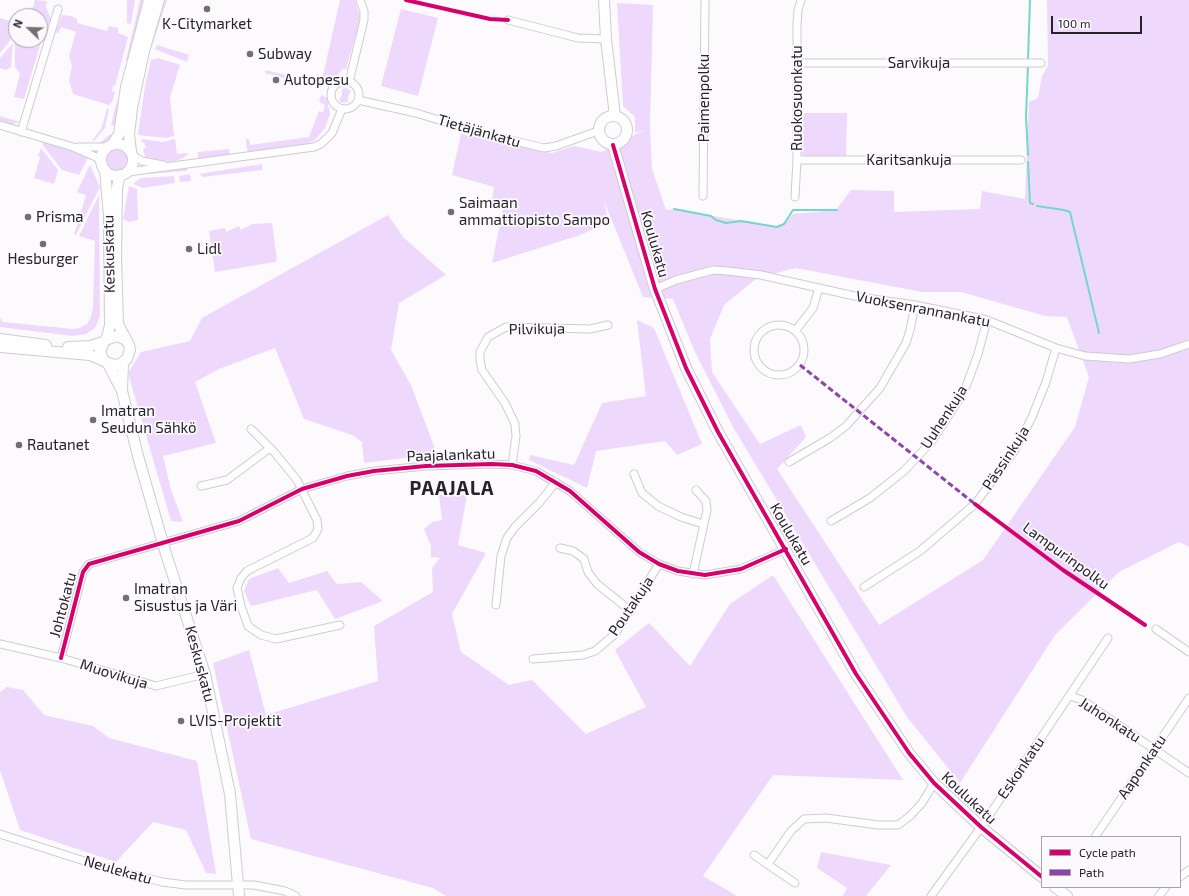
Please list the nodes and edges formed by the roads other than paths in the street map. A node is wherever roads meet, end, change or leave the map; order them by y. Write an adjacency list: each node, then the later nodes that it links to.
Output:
1 (149, 0): 20 (main road)
2 (159, 0): 22 (main road)
3 (360, 0): 12 (street)
4 (604, 0): 9 (main road)
5 (705, 0): 28 (street, Paimenpolku)
6 (801, 0): 10 (street, Ruokosuonkatu)
7 (58, 9): 18 (street)
8 (508, 20): 9 (street)
9 (606, 39): 15 (main road)
10 (798, 63): 11 (street, Sarvikuja); 23 (street, Ruokosuonkatu)
11 (1041, 63)
12 (349, 82): 13 (street); 14 (street)
13 (358, 100): 14 (street); 17 (street, Tietäjänkatu)
14 (342, 108): 26 (street)
15 (615, 116): 17 (main road); 19 (main road)
16 (0, 125): 18 (street)
17 (598, 131): 19 (main road)
18 (21, 132): 21 (street)
19 (613, 145): 31 (main road, Koulukatu)
20 (110, 146): 21 (street); 22 (main road); 25 (main road)
21 (73, 147): 25 (street)
22 (131, 153): 26 (street); 27 (main road)
23 (797, 160): 24 (street, Karitsankuja); 29 (street, Ruokosuonkatu)
24 (1022, 160)
25 (103, 166): 27 (main road); 37 (main road, Keskuskatu)
26 (169, 166): 27 (street)
27 (124, 174): 38 (main road, Keskuskatu)
28 (704, 196)
29 (795, 197)
30 (819, 288): 31 (street, Vuoksenrannankatu); 32 (street, Vuoksenrannankatu); 35 (street)
31 (655, 289): 58 (main road, Koulukatu)
32 (915, 305): 33 (street, Vuoksenrannankatu); 47 (street)
33 (988, 320): 41 (street, Vuoksenrannankatu); 54 (street, Uuhenkuja)
34 (608, 325): 48 (street, Pilvikuja)
35 (796, 330): 35 (street)
36 (0, 339): 37 (main road)
37 (105, 340): 38 (main road); 42 (main road)
38 (126, 340): 43 (main road)
39 (1189, 344): 41 (street, Vuoksenrannankatu)
40 (0, 347): 42 (main road)
41 (1056, 348): 61 (street, Pässinkuja)
42 (105, 362): 43 (main road); 44 (main road, Keskuskatu)
43 (124, 363): 44 (main road, Keskuskatu)
44 (122, 390): 56 (main road, Keskuskatu)
45 (252, 429): 46 (street)
46 (270, 448): 51 (street); 52 (street)
47 (789, 462)
48 (512, 465): 50 (street, Paajalankatu); 52 (street, Paajalankatu)
49 (634, 474): 55 (street)
50 (556, 482): 59 (street, Paajalankatu); 62 (street)
51 (201, 486)
52 (302, 489): 56 (street, Paajalankatu); 64 (street)
53 (696, 490): 55 (street)
54 (831, 520)
55 (703, 524): 60 (street)
56 (163, 542): 69 (street, Johtokatu); 71 (main road, Keskuskatu)
57 (560, 548): 63 (street)
58 (786, 549): 60 (street, Paajalankatu); 76 (main road, Koulukatu)
59 (659, 564): 60 (street, Paajalankatu); 63 (street, Poutakuja)
60 (693, 574)
61 (864, 587)
62 (496, 606)
63 (631, 611): 70 (street, Poutakuja)
64 (340, 625)
65 (1156, 629): 68 (street)
66 (1108, 638): 72 (street, Eskonkatu)
67 (0, 644): 69 (street, Muovikuja)
68 (1189, 652)
69 (61, 658): 71 (street, Muovikuja)
70 (533, 659)
71 (205, 674): 86 (main road, Keskuskatu)
72 (1070, 696): 74 (street, Juhonkatu); 77 (street, Eskonkatu)
73 (1189, 698): 74 (street, Aaponkatu)
74 (1154, 749): 75 (street, Juhonkatu); 79 (street, Aaponkatu)
75 (1189, 773)
76 (934, 783): 77 (main road, Koulukatu); 81 (street)
77 (981, 827): 83 (main road, Koulukatu); 90 (street, Eskonkatu)
78 (0, 834): 86 (street, Neulekatu)
79 (1096, 836)
80 (754, 855): 81 (street)
81 (768, 864): 85 (street)
82 (1189, 870): 84 (street)
83 (1041, 876)
84 (1181, 876)
85 (795, 882)
86 (239, 885): 88 (main road, Keskuskatu); 89 (street, Neulekatu)
87 (1165, 888): 91 (street)
88 (239, 896)
89 (296, 896)
90 (931, 896)
91 (1159, 896)

